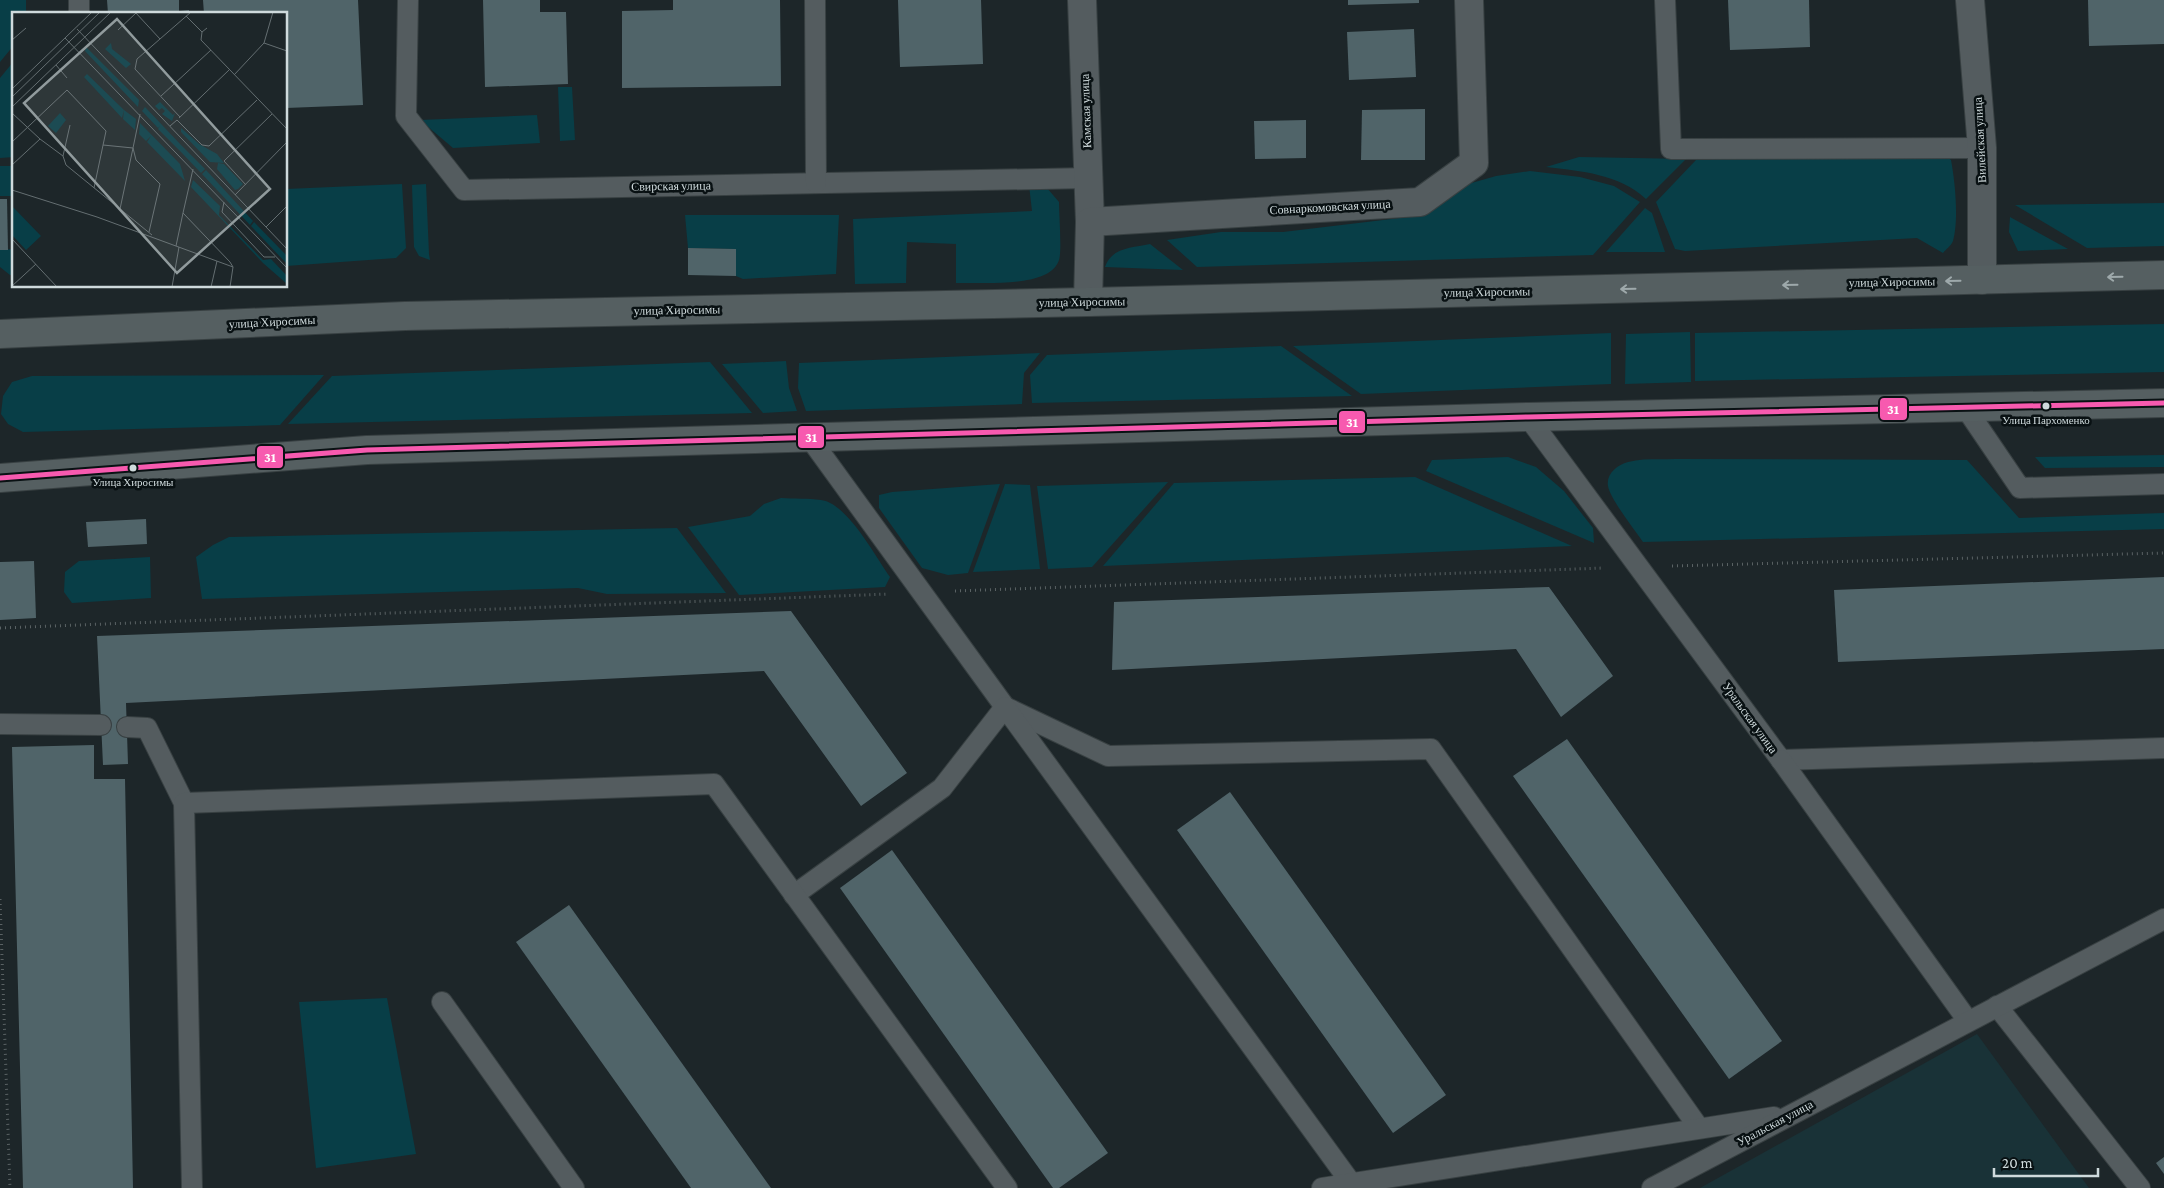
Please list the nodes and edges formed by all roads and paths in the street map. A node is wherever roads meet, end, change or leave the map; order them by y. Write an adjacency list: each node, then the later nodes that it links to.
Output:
1 (408, 0): 9 (lane, Свирская улица)
2 (815, 0): 9 (lane)
3 (1082, 0): 8 (street, Камская улица)
4 (1469, 0): 10 (street, Совнаркомовская улица)
5 (1665, 0): 7 (lane)
6 (1970, 0): 7 (street, Вилейская улица)
7 (1982, 148): 12 (street, Вилейская улица)
8 (1088, 178): 9 (lane, Свирская улица); 10 (street, Камская улица)
9 (816, 183)
10 (1090, 222): 13 (street)
11 (2164, 276): 12 (main road, улица Хиросимы, one-way to 12)
12 (1982, 280): 13 (main road, улица Хиросимы, one-way to 13)
13 (1088, 302): 14 (main road, улица Хиросимы)
14 (0, 334)
15 (2164, 403): 16 (main road)
16 (1965, 407): 17 (main road); 20 (lane)
17 (1528, 416): 18 (main road); 22 (lane, Уральская улица)
18 (809, 437): 19 (main road); 23 (lane)
19 (0, 478)
20 (2164, 484)
21 (2164, 553): 22 (path)
22 (1639, 567): 23 (path); 30 (lane, Уральская улица)
23 (922, 592): 24 (path); 25 (lane)
24 (0, 628)
25 (1005, 707): 32 (lane); 39 (lane); 40 (lane)
26 (0, 724): 27 (lane)
27 (101, 725)
28 (127, 727): 31 (lane)
29 (2164, 748): 30 (lane, Уральская улица)
30 (1781, 760): 37 (lane)
31 (184, 803): 32 (lane); 42 (lane)
32 (794, 895): 44 (lane)
33 (0, 899): 41 (path)
34 (2164, 919): 36 (lane, Уральская улица)
35 (442, 1002): 43 (lane)
36 (1997, 1006): 37 (lane, Уральская улица); 47 (lane)
37 (1968, 1021): 38 (lane, Уральская улица)
38 (1790, 1114): 39 (lane); 46 (lane, Уральская улица)
39 (1699, 1128): 40 (lane)
40 (1352, 1183): 45 (lane)
41 (10, 1188)
42 (192, 1188)
43 (574, 1188)
44 (1006, 1188)
45 (1322, 1188)
46 (1652, 1188)
47 (2140, 1188)

